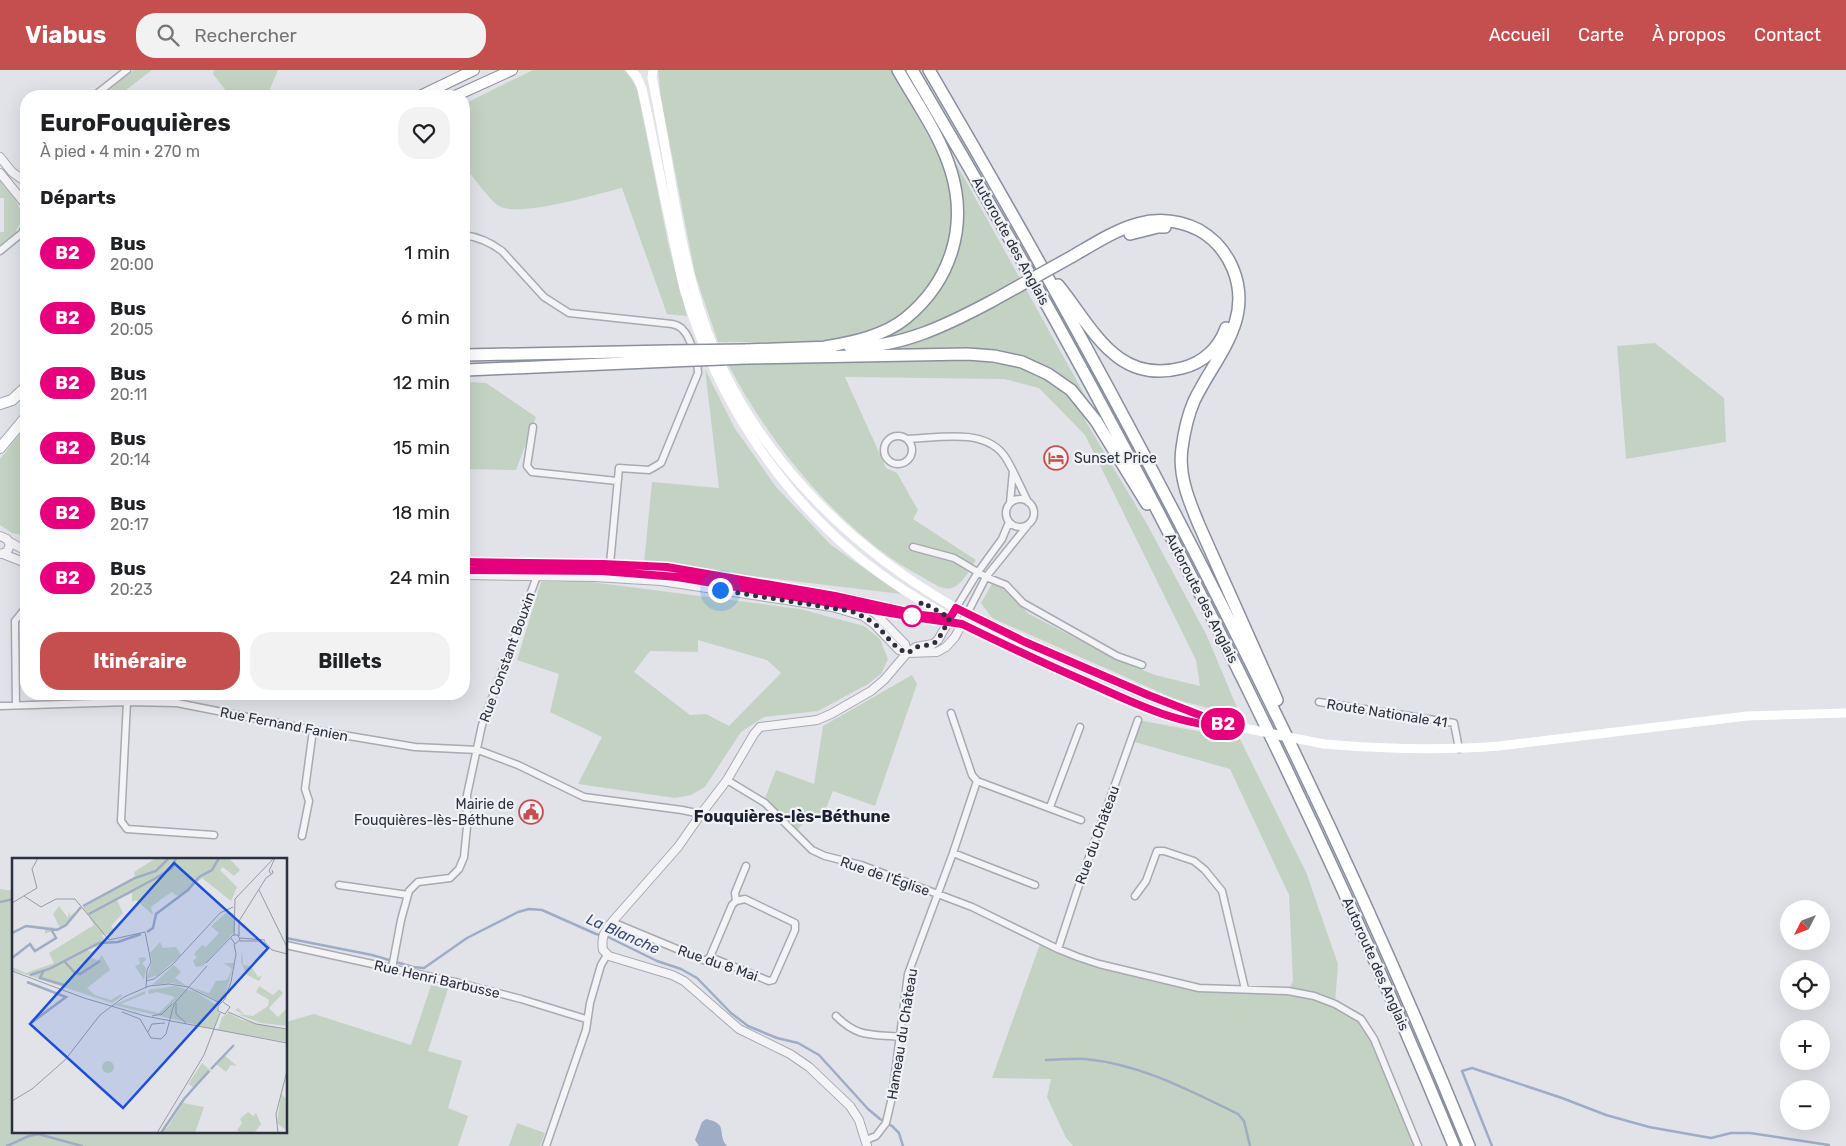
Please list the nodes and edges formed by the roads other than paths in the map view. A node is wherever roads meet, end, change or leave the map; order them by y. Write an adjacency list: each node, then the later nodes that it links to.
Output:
1 (127, 70): 9 (street)
2 (474, 70): 10 (main road)
3 (512, 70): 11 (main road)
4 (631, 70): 54 (main road)
5 (653, 70): 51 (main road)
6 (898, 70): 21 (highway)
7 (912, 70): 50 (highway, Autoroute des Anglais)
8 (929, 70): 20 (highway, Autoroute des Anglais)
9 (102, 90)
10 (432, 90)
11 (468, 90)
12 (0, 157): 14 (street)
13 (0, 173): 15 (street)
14 (20, 177)
15 (20, 198)
16 (20, 235): 18 (street)
17 (470, 236): 32 (street)
18 (0, 251)
19 (1074, 258): 20 (highway); 21 (highway); 70 (highway)
20 (1040, 263): 70 (highway, Autoroute des Anglais)
21 (827, 352): 23 (highway, bridge); 50 (highway)
22 (470, 355): 23 (highway)
23 (670, 356): 24 (highway)
24 (470, 370)
25 (20, 393): 26 (main road)
26 (0, 404)
27 (20, 424): 30 (main road)
28 (533, 427): 32 (street)
29 (908, 439): 29 (street); 31 (street)
30 (0, 448)
31 (1013, 471): 33 (street); 34 (street)
32 (617, 481): 45 (street)
33 (1028, 502): 34 (street); 36 (street)
34 (1010, 503): 35 (street)
35 (1009, 522): 36 (street); 46 (street)
36 (1027, 526): 49 (street)
37 (0, 536): 38 (street)
38 (10, 542): 40 (street); 41 (street)
39 (913, 547): 46 (street)
40 (20, 548)
41 (2, 554): 42 (street)
42 (20, 561)
43 (470, 562): 44 (street)
44 (537, 563): 45 (street); 48 (street, Rue Constant Bouxin)
45 (610, 564): 56 (street)
46 (978, 572): 49 (street); 51 (street)
47 (470, 575): 48 (street)
48 (536, 576): 56 (street); 69 (street, Rue Constant Bouxin)
49 (986, 577): 52 (street); 57 (street)
50 (1193, 579): 99 (highway, Autoroute des Anglais)
51 (956, 608): 52 (main road); 54 (street)
52 (967, 614): 55 (street); 65 (main road)
53 (20, 615): 60 (street)
54 (950, 618): 55 (main road); 56 (street)
55 (962, 624): 56 (street); 65 (main road)
56 (908, 653): 71 (street)
57 (1142, 665)
58 (127, 702): 60 (street, Rue Fernand Fanien); 67 (street, Rue Fernand Fanien); 76 (street)
59 (1319, 702): 68 (street, Route Nationale 41)
60 (16, 705): 61 (street, Rue Fernand Fanien)
61 (0, 706)
62 (1846, 713): 68 (main road)
63 (951, 714): 72 (street)
64 (1138, 720): 88 (street, Rue du Château)
65 (1228, 726): 68 (main road, bridge)
66 (1080, 727): 73 (street)
67 (313, 730): 69 (street, Rue Fernand Fanien); 77 (street)
68 (1459, 749)
69 (478, 750): 74 (street, Rue Fernand Fanien); 83 (street, Rue Constant Bouxin)
70 (1298, 761): 100 (highway, Autoroute des Anglais)
71 (727, 780): 74 (street); 82 (street, Rue de l'Église)
72 (978, 781): 73 (street); 78 (street, Hameau du Château)
73 (1050, 807): 75 (street)
74 (701, 814): 86 (street)
75 (1081, 820)
76 (214, 835)
77 (302, 836)
78 (953, 853): 81 (street); 82 (street, Hameau du Château)
79 (746, 866): 85 (street)
80 (339, 885): 83 (street)
81 (1034, 885)
82 (938, 894): 88 (street, Rue de l'Église); 95 (street, Hameau du Château)
83 (408, 895): 91 (street)
84 (1135, 896): 92 (street)
85 (736, 901): 90 (street); 90 (street, Rue du 8 Mai)
86 (612, 922): 89 (street); 90 (street, Rue du 8 Mai)
87 (288, 946): 91 (street, Rue Henri Barbusse)
88 (1058, 950): 92 (street, Rue de l'Église)
89 (607, 955): 94 (street); 96 (street)
90 (710, 957)
91 (393, 963): 94 (street, Rue Henri Barbusse)
92 (1245, 989): 98 (street, Rue de l'Église)
93 (836, 1016): 95 (street)
94 (586, 1019): 97 (street)
95 (900, 1037): 96 (street, Hameau du Château)
96 (866, 1143)
97 (546, 1146)
98 (1418, 1146)
99 (1454, 1146)
100 (1469, 1146)

